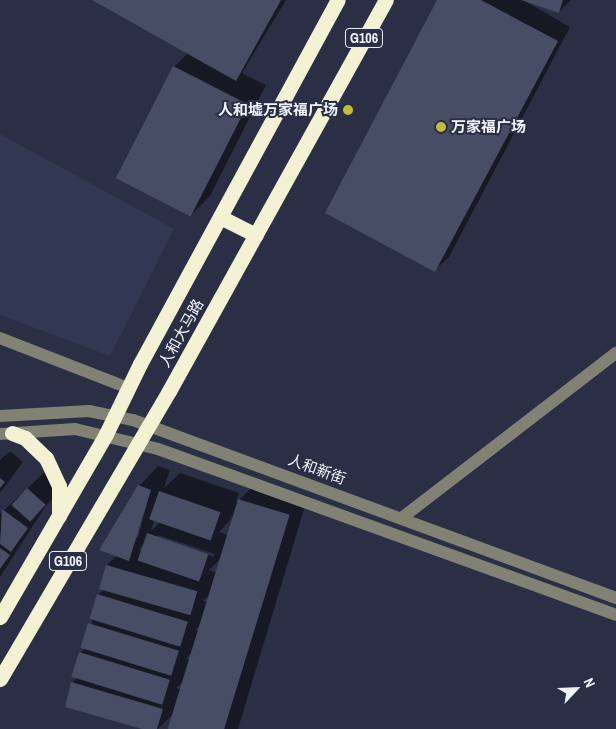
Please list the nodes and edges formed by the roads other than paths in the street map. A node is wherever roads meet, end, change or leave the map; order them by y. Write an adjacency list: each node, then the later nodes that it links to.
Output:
1 (338, 0): 3 (highway, 人和大马路 / G106)
2 (386, 0): 4 (highway, 人和大马路 / G106)
3 (220, 217): 4 (highway); 7 (highway, 人和大马路 / G106)
4 (256, 235): 10 (highway, 人和大马路 / G106)
5 (0, 338): 7 (street)
6 (616, 353): 15 (street)
7 (128, 388): 8 (highway, 人和大马路 / G106)
8 (115, 415): 9 (street, 人和新街); 10 (street, 人和新街); 12 (highway, 人和大马路 / G106)
9 (0, 416)
10 (148, 424): 13 (highway, 人和大马路 / G106); 15 (street, 人和新街)
11 (6, 434): 12 (street); 14 (highway)
12 (106, 434): 13 (street); 14 (highway, 人和大马路 / G106)
13 (137, 444): 17 (street); 19 (highway, 人和大马路 / G106)
14 (59, 517): 18 (highway, 人和大马路 / G106)
15 (402, 518): 16 (street, 人和新街)
16 (616, 598)
17 (616, 615)
18 (0, 617)
19 (0, 680)

